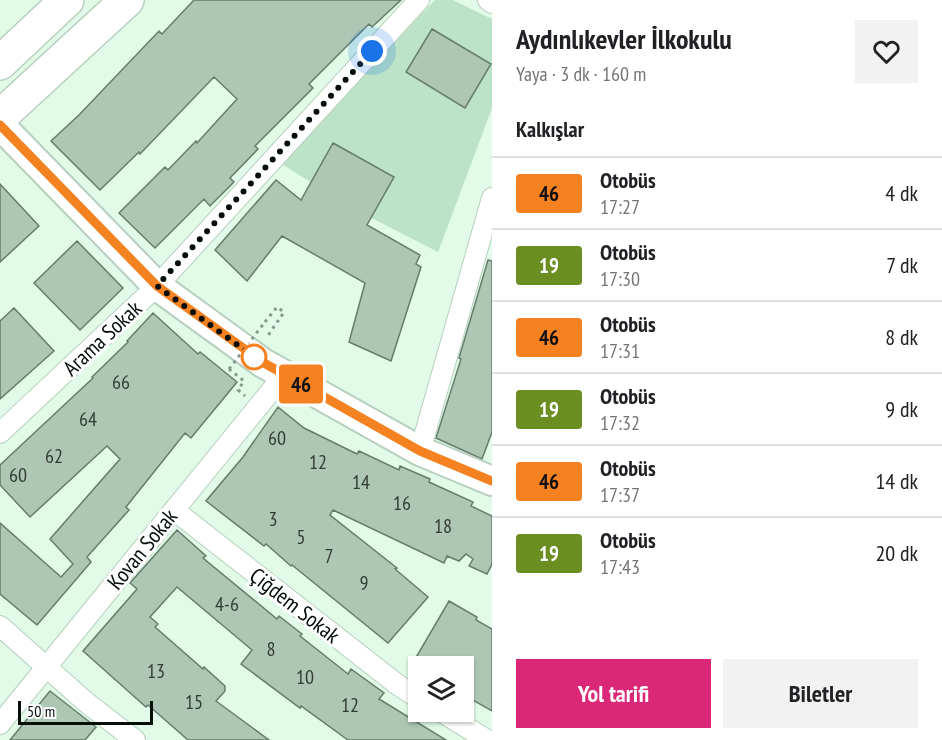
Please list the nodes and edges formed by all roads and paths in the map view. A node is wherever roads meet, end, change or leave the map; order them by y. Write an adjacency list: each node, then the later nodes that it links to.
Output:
1 (67, 0): 6 (highway)
2 (127, 0): 7 (highway)
3 (419, 0): 10 (street, Arama Sokak)
4 (488, 0): 5 (street)
5 (492, 3)
6 (0, 63)
7 (0, 117)
8 (0, 125): 10 (main road)
9 (492, 198): 15 (street)
10 (157, 286): 12 (main road); 14 (street, Arama Sokak)
11 (277, 323): 13 (path, bridge)
12 (284, 375): 15 (main road); 17 (street, Kovan Sokak)
13 (238, 390)
14 (0, 433)
15 (420, 451): 16 (main road)
16 (492, 481)
17 (174, 510): 19 (street, Kovan Sokak); 20 (street, Çiğdem Sokak)
18 (0, 626): 19 (street)
19 (46, 666): 22 (street, Kovan Sokak); 23 (street)
20 (408, 692)
21 (458, 722): 24 (street)
22 (0, 724)
23 (135, 740)
24 (487, 740)

